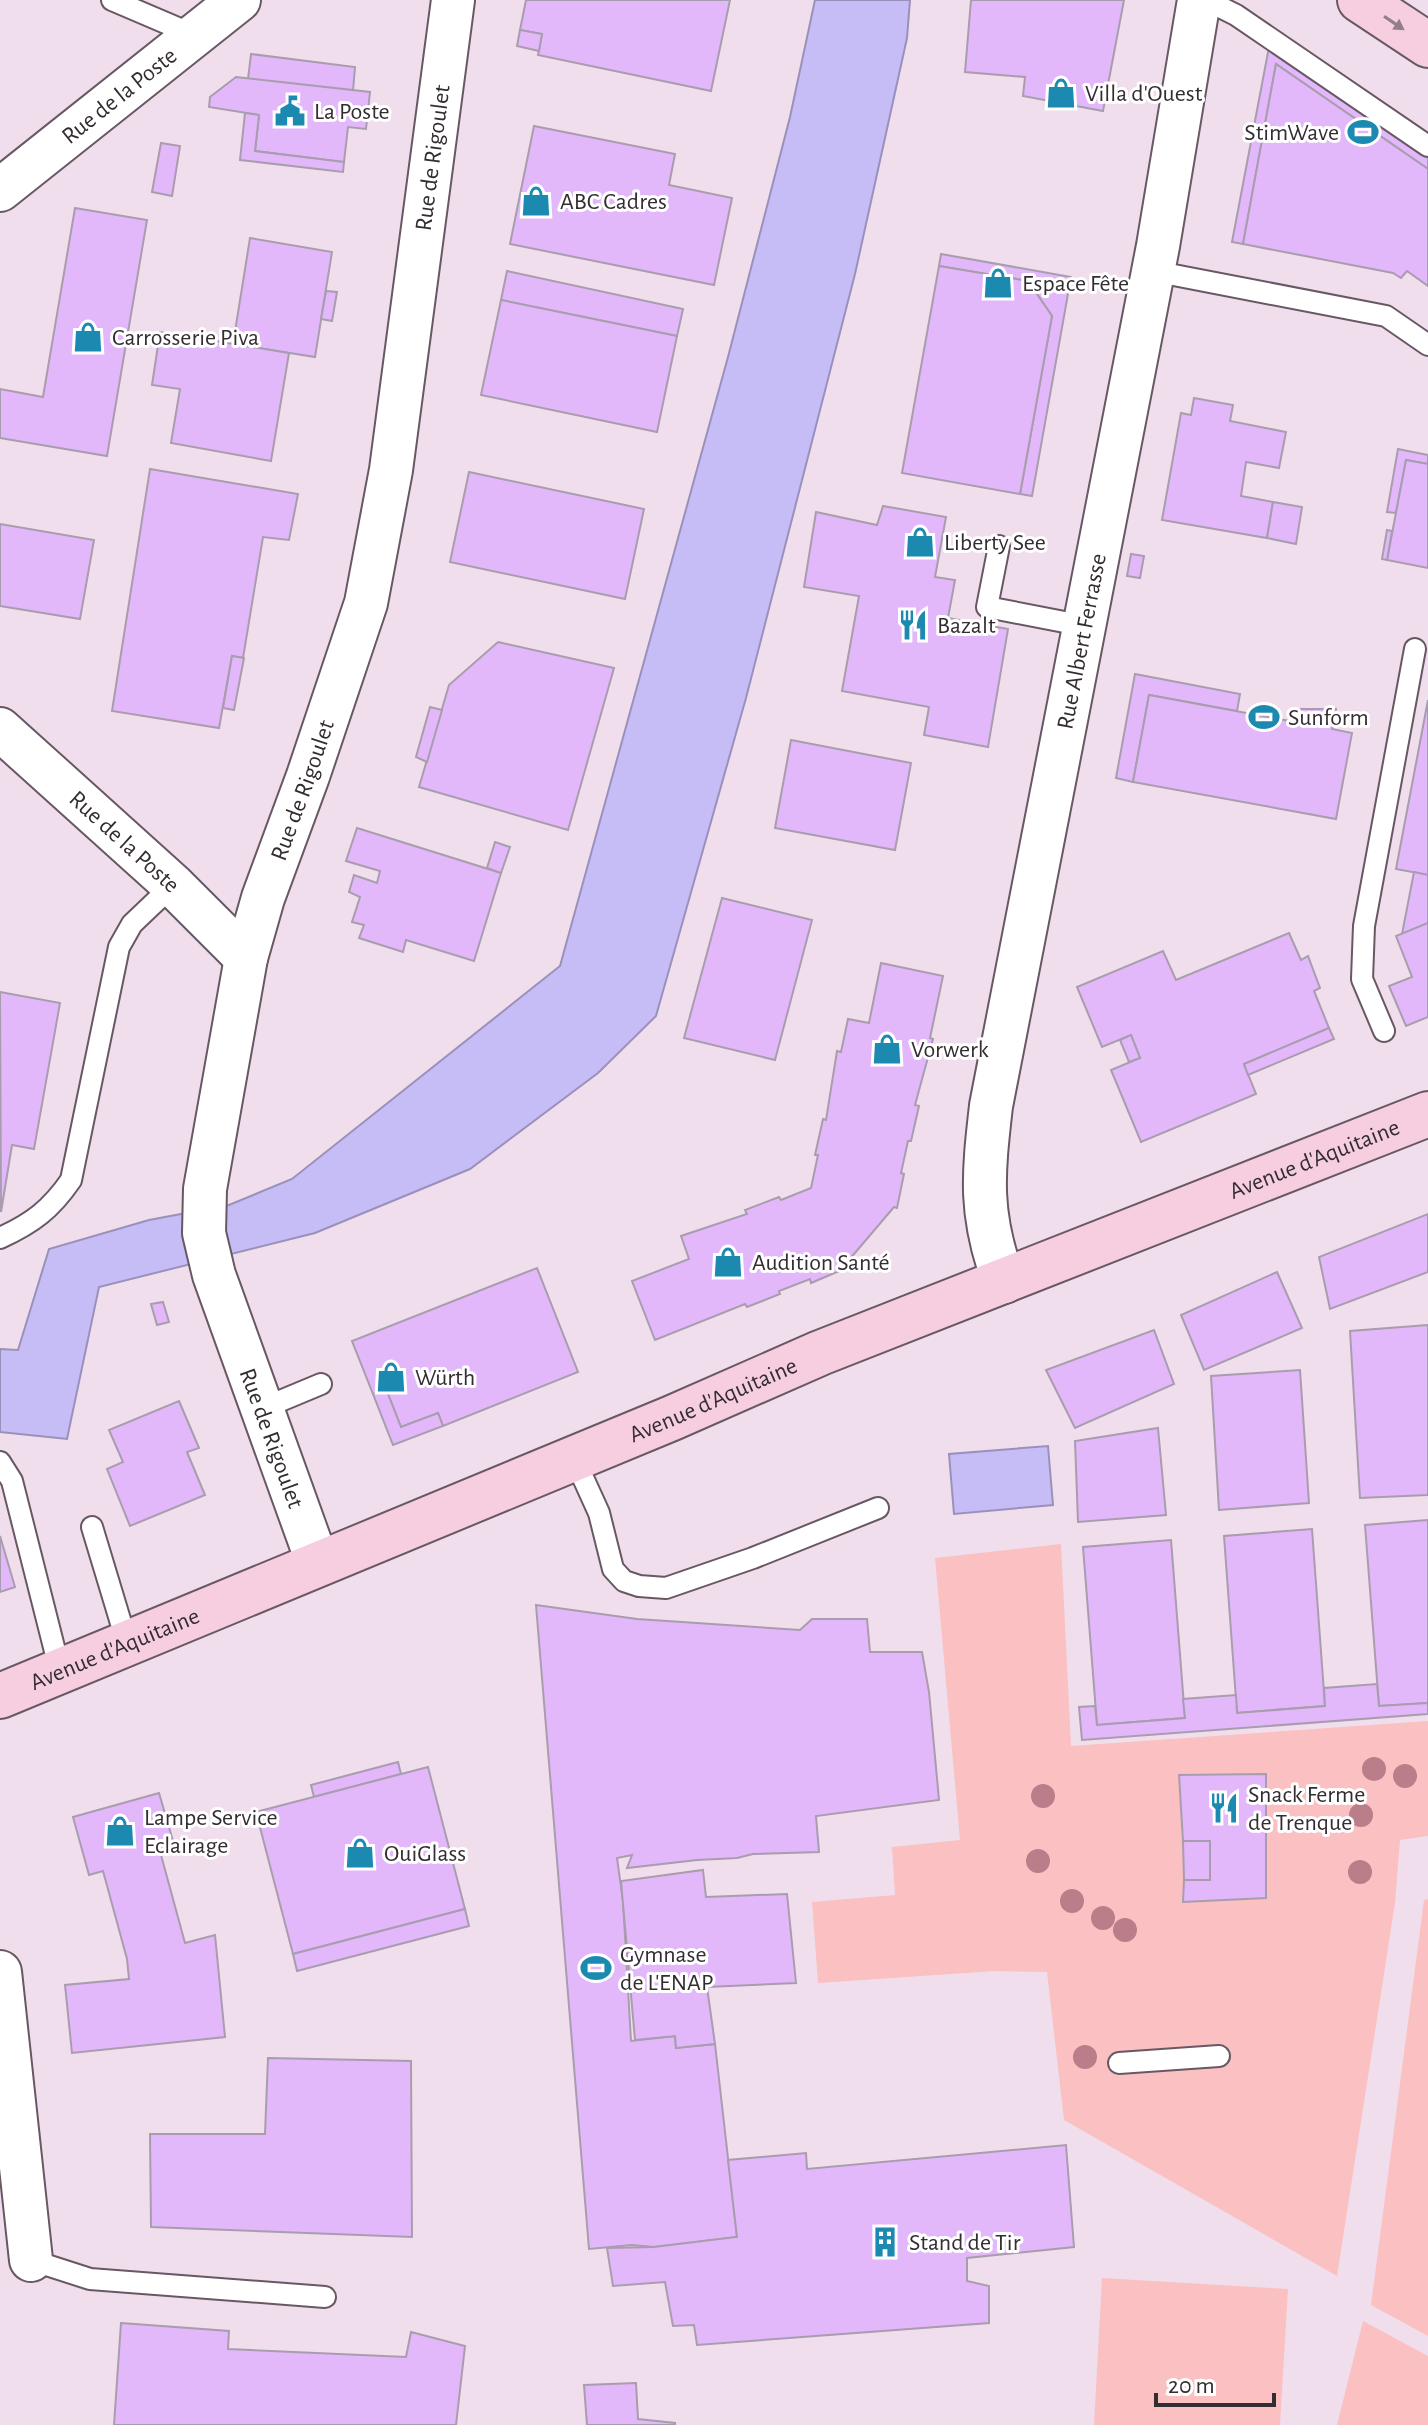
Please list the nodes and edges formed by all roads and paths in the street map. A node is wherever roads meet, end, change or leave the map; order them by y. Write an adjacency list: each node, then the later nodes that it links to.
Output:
1 (112, 0): 7 (lane)
2 (239, 0): 7 (street, Rue de la Poste)
3 (453, 0): 18 (street, Rue de Rigoulet)
4 (1199, 0): 11 (street, Rue Albert Ferrasse)
5 (1206, 0): 9 (lane)
6 (1360, 0): 8 (street, one-way to 8)
7 (194, 35): 10 (street, Rue de la Poste)
8 (1428, 45)
9 (1428, 146)
10 (0, 190)
11 (1153, 271): 12 (lane); 14 (street, Rue Albert Ferrasse)
12 (1428, 345)
13 (999, 546): 14 (lane)
14 (1085, 626): 22 (street, Rue Albert Ferrasse)
15 (1415, 649): 19 (lane)
16 (0, 729): 17 (street, Rue de la Poste)
17 (173, 885): 18 (street, Rue de la Poste); 21 (lane)
18 (246, 958): 24 (street, Rue de Rigoulet)
19 (1384, 1031)
20 (1428, 1114): 22 (street, Avenue d'Aquitaine)
21 (0, 1238)
22 (1004, 1282): 25 (street, Avenue d'Aquitaine)
23 (321, 1384): 24 (lane)
24 (261, 1409): 29 (street, Rue de Rigoulet)
25 (574, 1458): 27 (lane); 29 (street, Avenue d'Aquitaine)
26 (0, 1462): 31 (lane)
27 (878, 1508)
28 (92, 1527): 30 (lane)
29 (318, 1564): 30 (street, Avenue d'Aquitaine)
30 (127, 1643): 31 (street, Avenue d'Aquitaine)
31 (60, 1671): 32 (street, Avenue d'Aquitaine)
32 (0, 1696)
33 (0, 1972): 36 (street)
34 (1219, 2056): 35 (lane)
35 (1119, 2063)
36 (31, 2260): 37 (lane)
37 (325, 2297)

